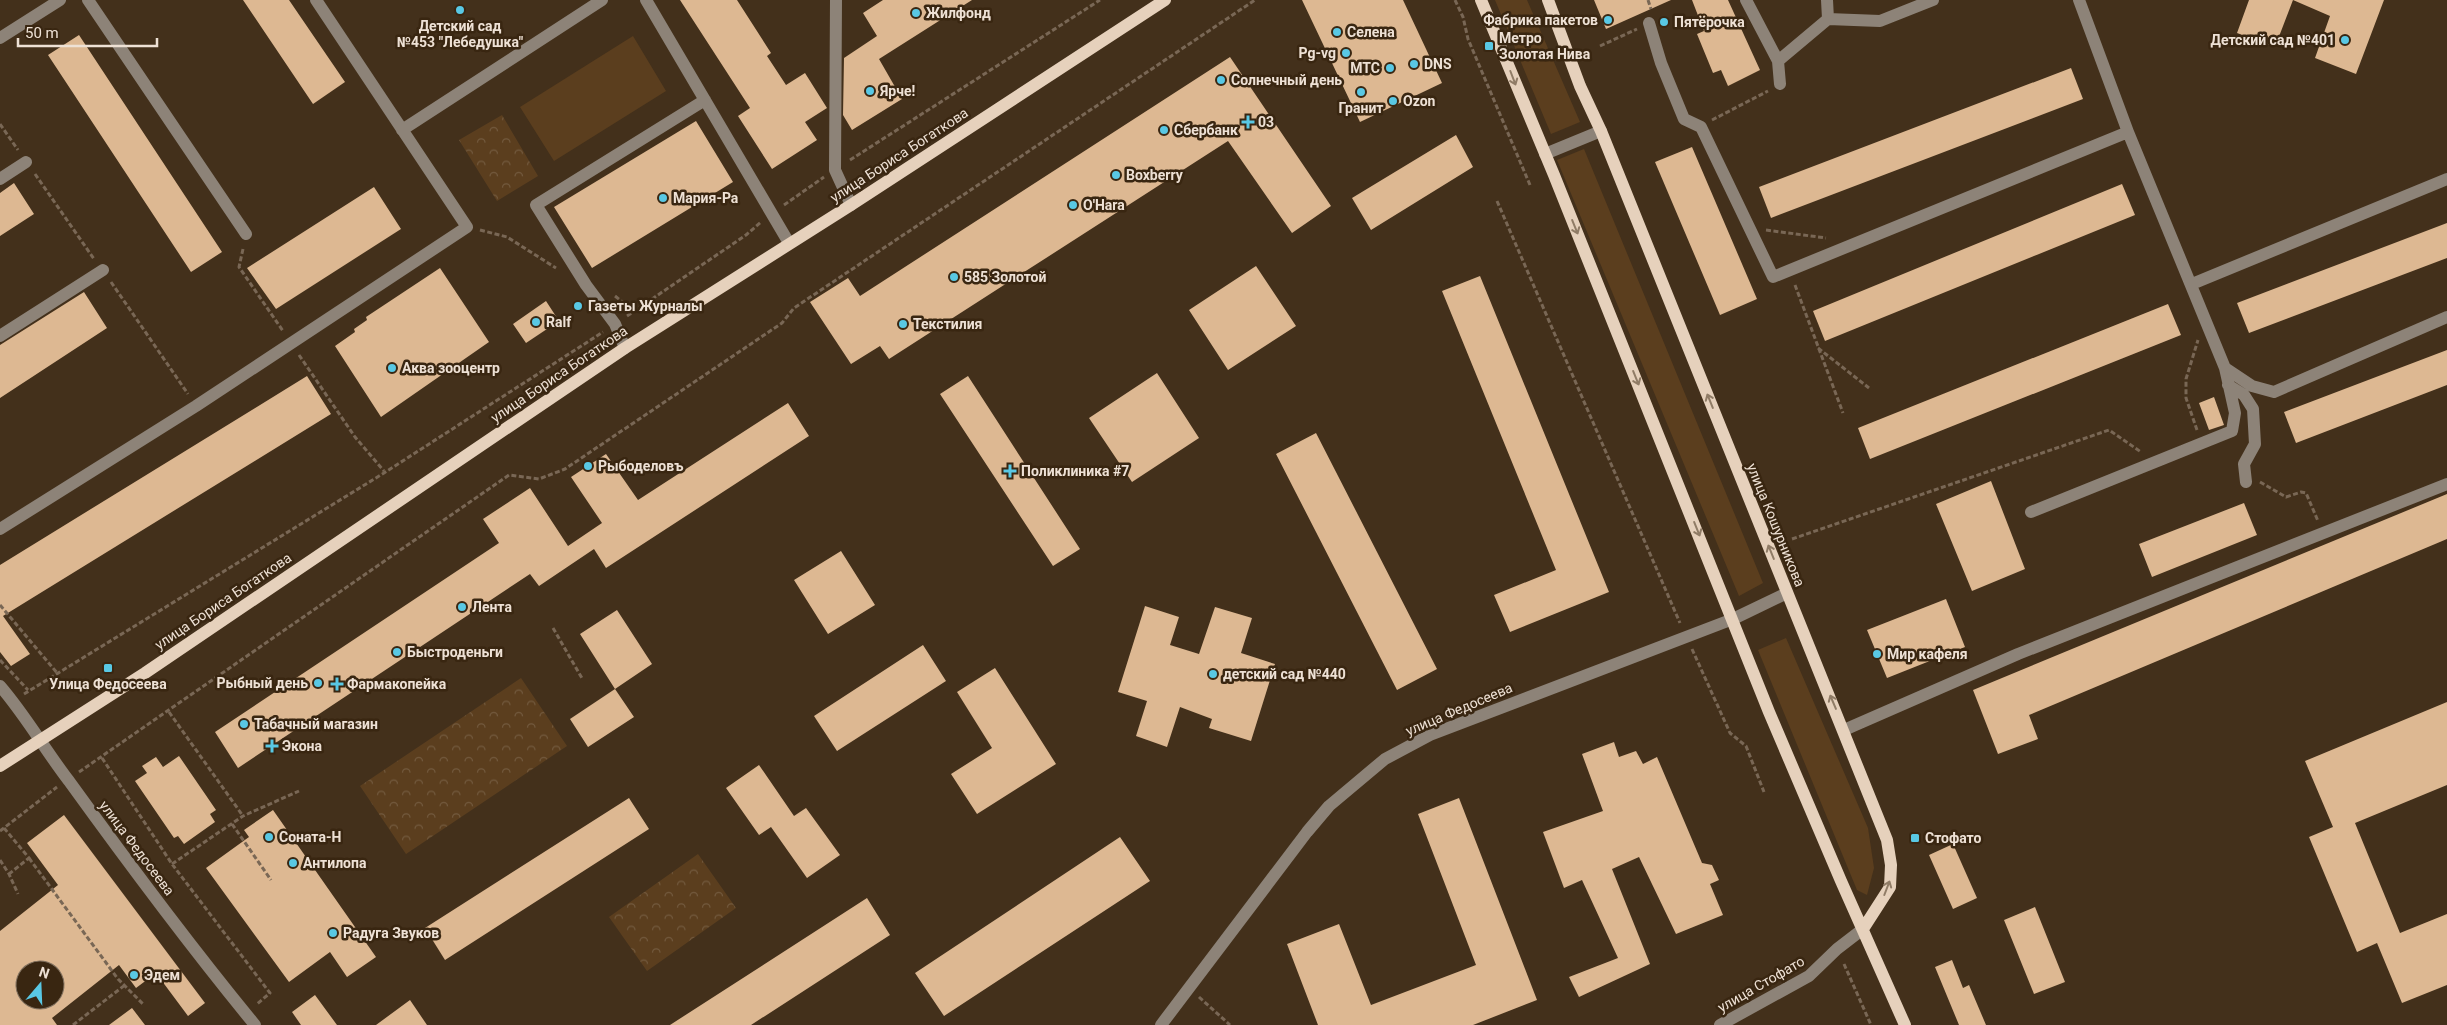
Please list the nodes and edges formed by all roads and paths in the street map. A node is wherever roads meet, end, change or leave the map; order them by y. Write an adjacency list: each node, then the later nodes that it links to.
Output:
1 (60, 0): 19 (street)
2 (88, 0): 39 (street)
3 (316, 0): 25 (street)
4 (602, 0): 25 (street)
5 (646, 0): 23 (street)
6 (836, 0): 30 (street)
7 (1100, 0): 30 (path)
8 (1165, 0): 35 (main road, улица Бориса Богаткова)
9 (1255, 0): 77 (path)
10 (1455, 0): 33 (path)
11 (1481, 0): 28 (main road, one-way to 28)
12 (1548, 0): 26 (main road, улица Кошурникова)
13 (1746, 0): 21 (street)
14 (1827, 0): 17 (street)
15 (1933, 0): 17 (street)
16 (2079, 0): 27 (street)
17 (1828, 19): 21 (street)
18 (1646, 25): 20 (path); 24 (street)
19 (0, 38)
20 (1600, 46)
21 (1778, 61): 22 (street)
22 (1780, 84): 24 (path)
23 (705, 100): 36 (street); 47 (street)
24 (1701, 127): 38 (street)
25 (402, 130): 37 (street)
26 (1600, 131): 28 (street); 66 (main road, улица Кошурникова, one-way to 26)
27 (2128, 132): 44 (street); 45 (street)
28 (1545, 154): 68 (main road, one-way to 68)
29 (26, 162): 31 (street)
30 (835, 170): 35 (street); 36 (path)
31 (0, 179)
32 (2447, 179): 45 (street)
33 (1530, 185)
34 (1497, 201): 70 (path)
35 (852, 205): 41 (main road, улица Бориса Богаткова)
36 (772, 212): 41 (street); 47 (path)
37 (467, 227): 42 (path); 50 (street)
38 (1748, 228): 40 (path); 44 (street)
39 (246, 234): 50 (path)
40 (1832, 238)
41 (790, 243): 51 (main road, улица Бориса Богаткова)
42 (546, 262)
43 (103, 270): 49 (street)
44 (1790, 270): 52 (path)
45 (2192, 284): 48 (street)
46 (2447, 317): 53 (street)
47 (615, 324): 51 (street); 59 (path)
48 (2208, 328): 53 (street); 57 (path)
49 (0, 336)
50 (292, 343): 59 (path); 64 (street)
51 (625, 348): 79 (main road, улица Бориса Богаткова)
52 (1818, 348): 55 (path); 56 (path)
53 (2225, 368): 54 (street)
54 (2228, 385): 57 (street); 60 (street)
55 (1869, 388)
56 (1842, 413)
57 (2200, 444): 63 (street)
58 (2140, 450): 65 (path)
59 (384, 471): 72 (path)
60 (2246, 479): 62 (path)
61 (2447, 484): 78 (street)
62 (2312, 508)
63 (2031, 512)
64 (0, 529)
65 (1792, 539)
66 (1787, 593): 68 (street, улица Федосеева); 78 (main road, улица Кошурникова, one-way to 66)
67 (0, 605): 72 (path)
68 (1733, 619): 70 (street, улица Федосеева); 95 (main road)
69 (553, 628): 73 (path)
70 (1686, 636): 84 (path); 98 (street, улица Федосеева)
71 (0, 660): 75 (path)
72 (58, 674): 75 (path)
73 (583, 680)
74 (0, 686): 76 (street, улица Федосеева)
75 (28, 690): 76 (path)
76 (14, 702): 79 (street, улица Федосеева)
77 (169, 712): 80 (path); 85 (path)
78 (1844, 730): 95 (main road, улица Кошурникова, one-way to 78)
79 (40, 739): 81 (main road, улица Бориса Богаткова); 82 (street, улица Федосеева)
80 (102, 758): 82 (path); 91 (path)
81 (0, 766)
82 (67, 780): 87 (path); 102 (street, улица Федосеева)
83 (299, 791): 85 (path)
84 (1764, 792)
85 (243, 816): 86 (path)
86 (232, 824): 91 (path); 93 (path)
87 (4, 828): 88 (path); 89 (path)
88 (0, 831)
89 (29, 858): 92 (path); 97 (path)
90 (0, 860): 92 (path)
91 (172, 864): 99 (path)
92 (9, 874): 94 (path)
93 (271, 880)
94 (18, 894)
95 (1862, 929): 96 (street, улица Стофато); 107 (main road)
96 (1837, 949): 105 (street, улица Стофато); 106 (path)
97 (124, 985): 100 (path); 101 (path)
98 (1189, 988): 103 (street, улица Федосеева); 104 (path)
99 (270, 993)
100 (143, 1004)
101 (73, 1025)
102 (255, 1025)
103 (1161, 1025)
104 (1230, 1025)
105 (1720, 1025)
106 (1871, 1025)
107 (1905, 1025)

